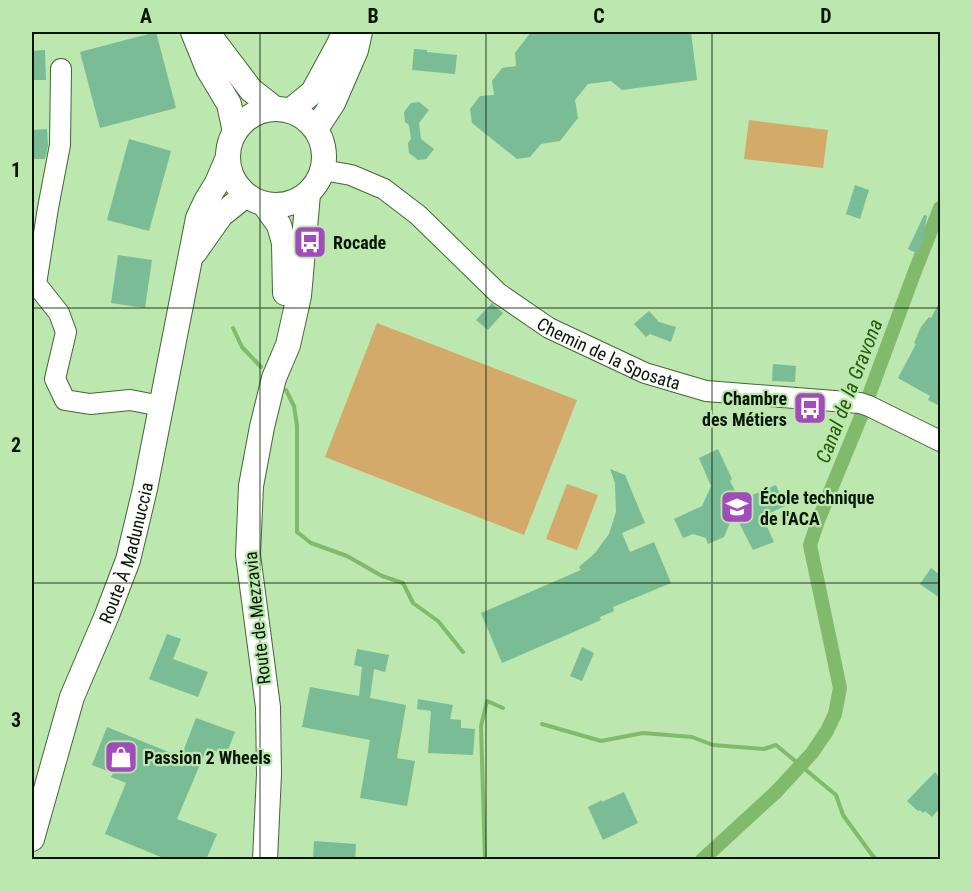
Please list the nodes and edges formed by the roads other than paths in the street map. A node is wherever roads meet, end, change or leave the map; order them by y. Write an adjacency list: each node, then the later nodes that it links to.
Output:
1 (194, 32): 8 (main road)
2 (207, 32): 6 (main road)
3 (344, 32): 6 (main road)
4 (360, 32): 7 (main road)
5 (61, 69): 15 (street)
6 (282, 109): 7 (main road); 8 (main road)
7 (316, 129): 10 (main road)
8 (235, 132): 9 (main road)
9 (228, 157): 12 (main road); 13 (main road, Route À Madunuccia)
10 (323, 170): 11 (main road); 16 (street, Chemin de la Sposata)
11 (308, 194): 12 (main road); 14 (main road, Route de Mezzavia)
12 (255, 199): 13 (main road, Route À Madunuccia); 14 (main road, Route de Mezzavia)
13 (190, 259): 15 (main road, Route À Madunuccia)
14 (274, 378): 18 (main road, Route de Mezzavia)
15 (161, 406): 17 (main road, Route À Madunuccia)
16 (940, 441)
17 (32, 839)
18 (265, 860)

